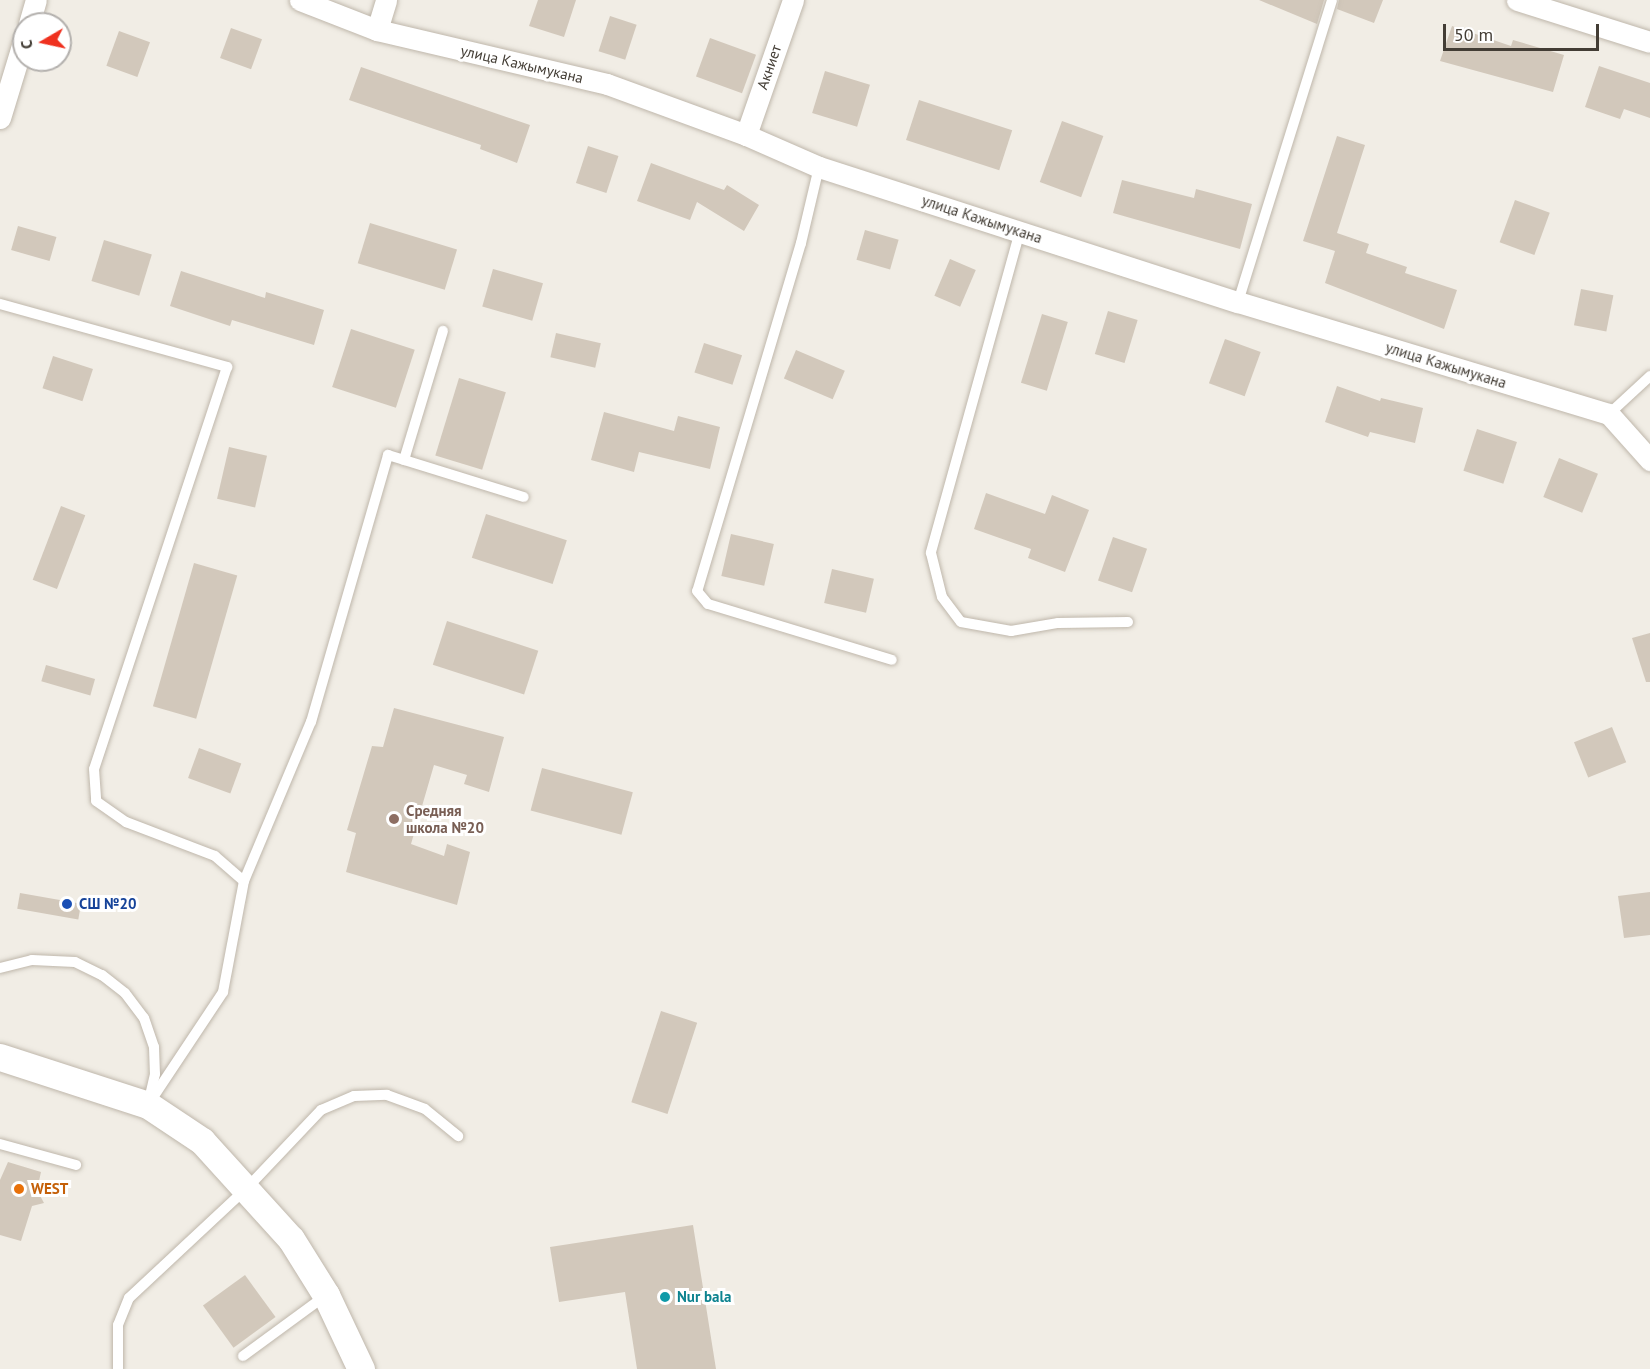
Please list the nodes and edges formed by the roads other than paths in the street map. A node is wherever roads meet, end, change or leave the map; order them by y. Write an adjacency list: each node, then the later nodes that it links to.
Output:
1 (300, 0): 6 (street, улица Кажымукана)
2 (386, 0): 6 (street)
3 (793, 0): 10 (street, Акниет)
4 (1332, 0): 13 (lane)
5 (1517, 0): 7 (street)
6 (377, 30): 10 (street, улица Кажымукана)
7 (1650, 42)
8 (14, 72): 9 (street)
9 (0, 118)
10 (746, 135): 11 (street, улица Кажымукана)
11 (819, 167): 12 (street, улица Кажымукана); 22 (lane)
12 (1020, 231): 13 (street, улица Кажымукана); 21 (lane)
13 (1238, 302): 17 (street, улица Кажымукана)
14 (0, 304): 23 (lane)
15 (443, 331): 18 (lane)
16 (1650, 376): 17 (lane)
17 (1608, 414): 19 (street)
18 (404, 460): 20 (lane); 23 (lane)
19 (1650, 460)
20 (525, 497)
21 (1128, 622)
22 (892, 660)
23 (244, 881): 26 (lane)
24 (0, 968): 26 (lane)
25 (0, 1057): 26 (street)
26 (147, 1105): 30 (street)
27 (458, 1136): 30 (lane)
28 (0, 1144): 29 (lane)
29 (76, 1165)
30 (247, 1188): 31 (street); 33 (lane)
31 (326, 1295): 32 (lane); 34 (street)
32 (243, 1356)
33 (118, 1369)
34 (361, 1369)

